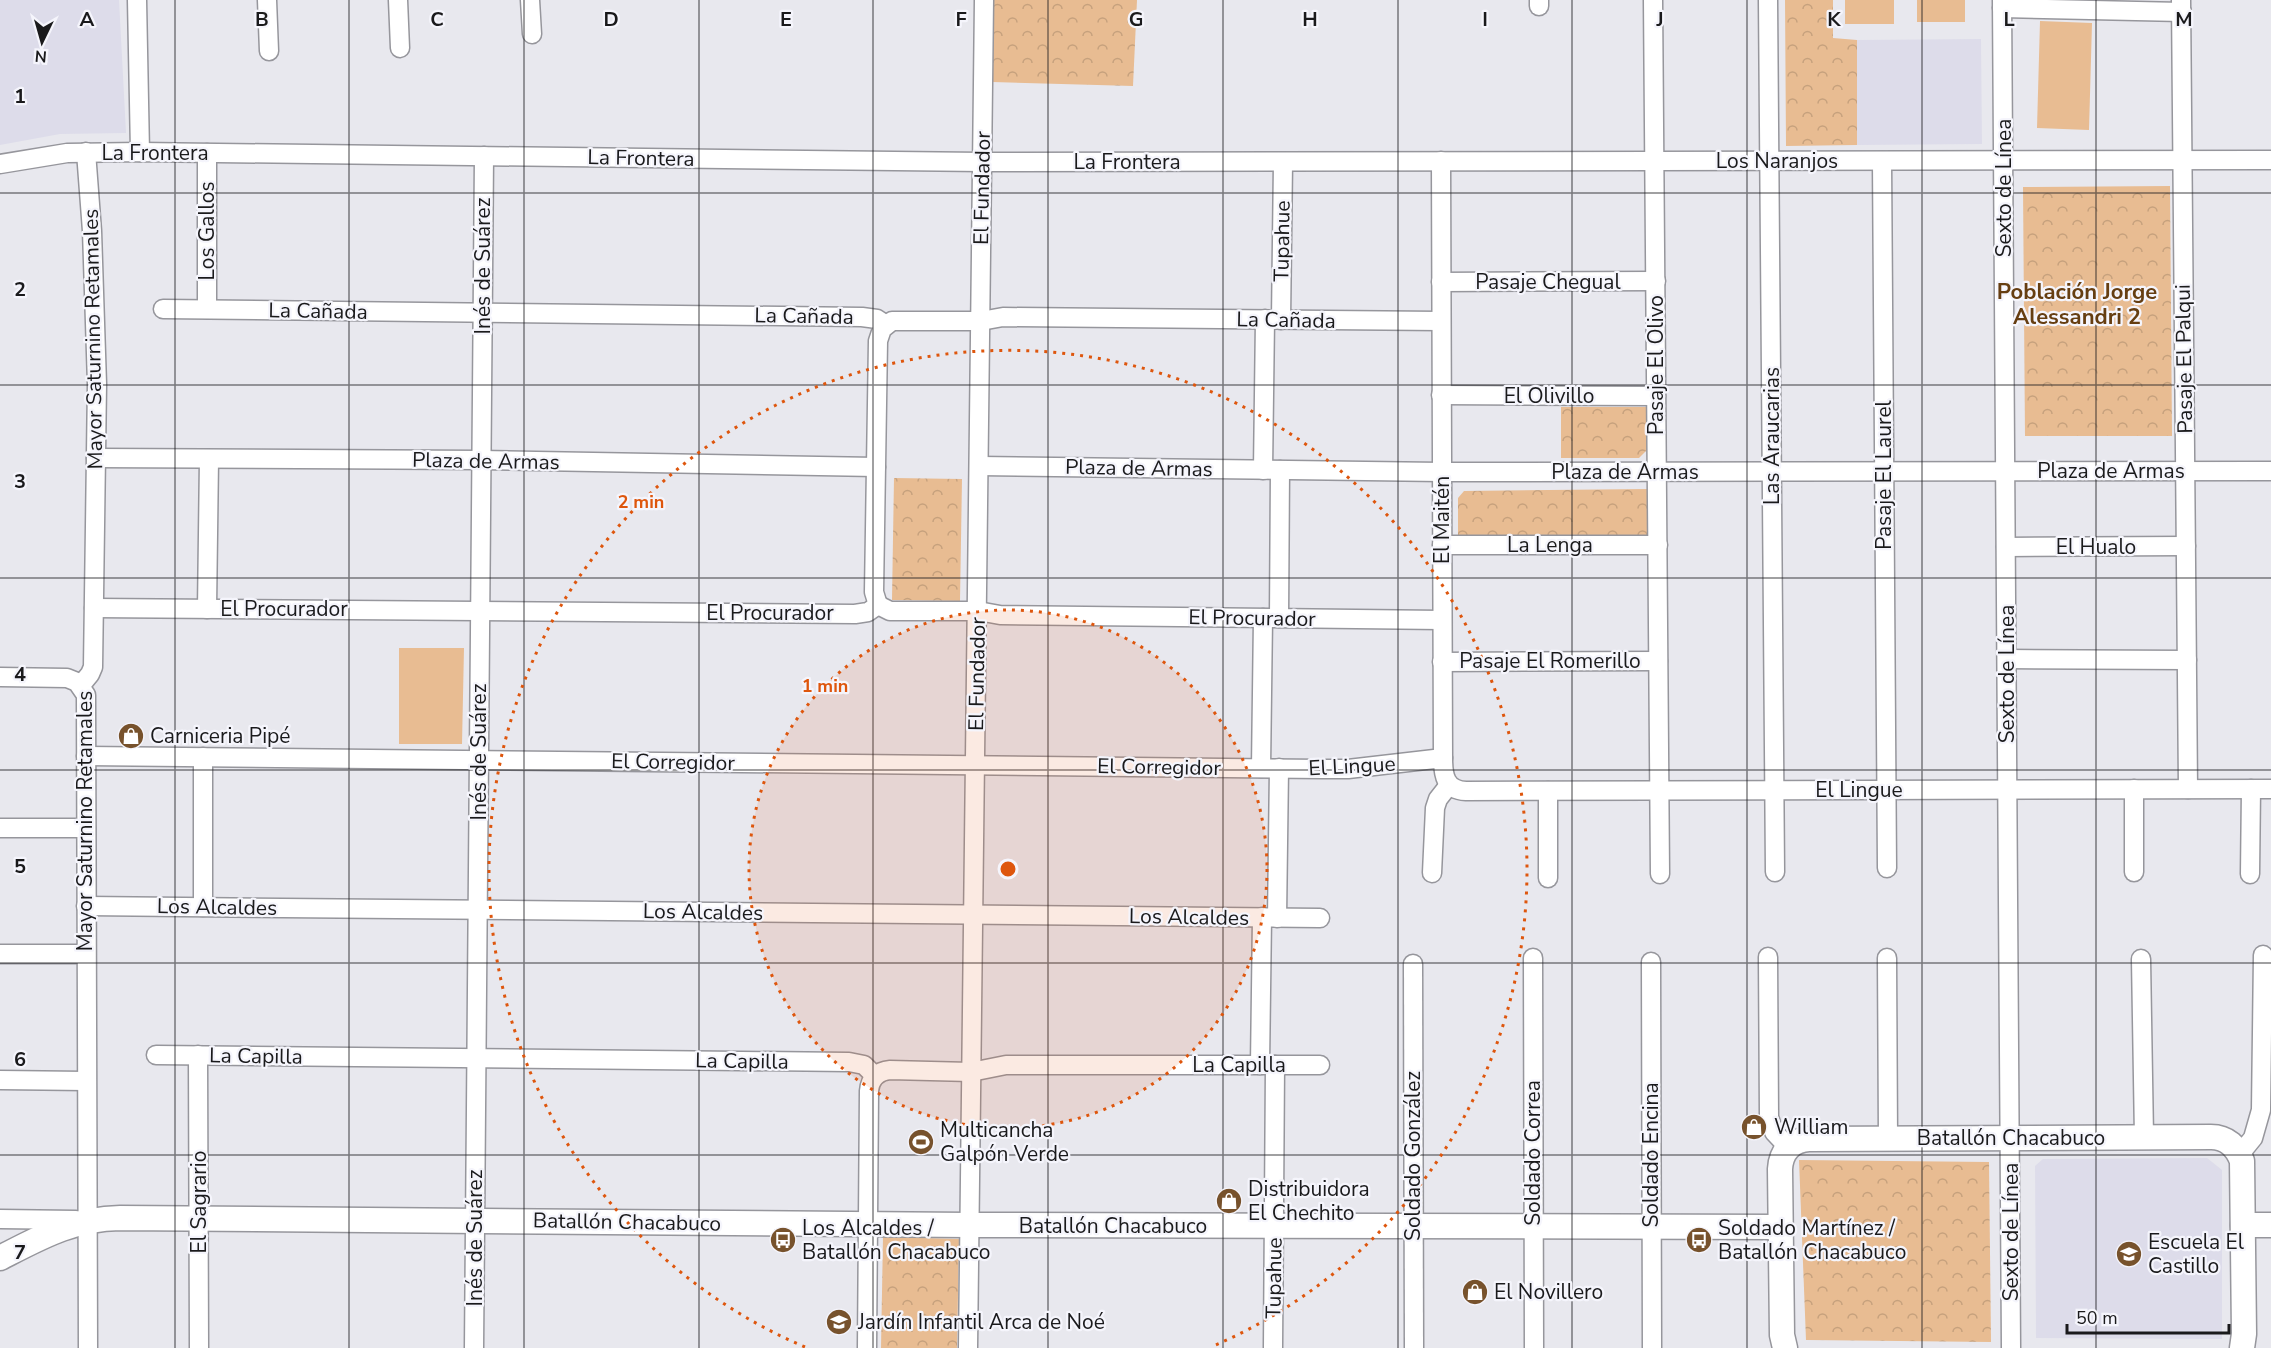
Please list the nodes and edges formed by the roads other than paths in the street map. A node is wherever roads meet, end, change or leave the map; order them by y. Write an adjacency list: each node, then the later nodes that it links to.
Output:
1 (137, 0): 14 (street)
2 (267, 0): 12 (street)
3 (398, 0): 11 (street)
4 (530, 0): 10 (street)
5 (984, 0): 24 (street, El Fundador)
6 (1653, 0): 21 (street, Pasaje El Olivo)
7 (1768, 0): 22 (street, Las Araucarias)
8 (2002, 4): 9 (street); 17 (street, Sexto de Línea)
9 (2181, 6): 18 (street, Pasaje El Palqui)
10 (532, 34)
11 (400, 48)
12 (269, 51)
13 (86, 152): 14 (street, La Frontera); 26 (street, La Frontera); 38 (street, Mayor Saturnino Retamales)
14 (140, 152): 15 (street, La Frontera)
15 (207, 153): 16 (street, La Frontera); 30 (street, Los Gallos)
16 (484, 156): 24 (street, La Frontera); 31 (street, Inés de Suárez)
17 (2004, 160): 18 (street, Los Naranjos); 23 (street, Los Naranjos); 46 (street, Sexto de Línea)
18 (2183, 160): 19 (street, Los Naranjos); 47 (street, Pasaje El Palqui)
19 (2271, 160)
20 (1441, 161): 21 (street, Los Naranjos); 25 (street, Los Naranjos); 28 (street, El Maitén)
21 (1655, 161): 22 (street, Los Naranjos); 27 (street, Pasaje El Olivo)
22 (1770, 161): 23 (street, Los Naranjos); 44 (street, Las Araucarias)
23 (1882, 161): 45 (street, Pasaje El Laurel)
24 (983, 162): 25 (street, La Frontera); 33 (street, El Fundador)
25 (1283, 162): 32 (street, Tupahue)
26 (0, 164)
27 (1656, 281): 28 (street, Pasaje Chegual); 37 (street, Pasaje El Olivo)
28 (1441, 282): 34 (street, El Maitén)
29 (163, 309): 30 (street, La Cañada)
30 (207, 309): 31 (street, La Cañada)
31 (483, 312): 35 (street, La Cañada); 40 (street, Inés de Suárez)
32 (1273, 320): 33 (street, La Cañada); 34 (street, La Cañada); 43 (street, Tupahue)
33 (981, 321): 35 (street, La Cañada); 41 (street, El Fundador)
34 (1441, 321): 36 (street, El Maitén)
35 (886, 325): 42 (street)
36 (1441, 395): 37 (street, El Olivillo); 49 (street, El Maitén)
37 (1656, 396): 50 (street, Pasaje El Olivo)
38 (96, 458): 39 (street, Plaza de Armas); 56 (street, Mayor Saturnino Retamales)
39 (209, 459): 40 (street, Plaza de Armas); 57 (street)
40 (482, 460): 42 (street, Plaza de Armas); 58 (street, Inés de Suárez)
41 (979, 466): 43 (street, Plaza de Armas); 59 (street, El Fundador)
42 (876, 467): 55 (street)
43 (1272, 470): 49 (street, Plaza de Armas); 60 (street, Tupahue)
44 (1772, 471): 45 (street, Plaza de Armas); 50 (street, Plaza de Armas); 80 (street, Las Araucarias)
45 (1884, 471): 46 (street, Plaza de Armas); 81 (street, Pasaje El Laurel)
46 (2006, 471): 47 (street, Plaza de Armas); 54 (street, Sexto de Línea)
47 (2186, 471): 48 (street, Plaza de Armas); 53 (street, Pasaje El Palqui)
48 (2271, 471)
49 (1442, 472): 50 (street, Plaza de Armas); 51 (street, El Maitén)
50 (1657, 472): 52 (street, Pasaje El Olivo)
51 (1442, 545): 52 (street, La Lenga); 61 (street, El Maitén)
52 (1658, 545): 64 (street, Pasaje El Olivo)
53 (2186, 546): 54 (street, El Hualo); 63 (street, Pasaje El Palqui)
54 (2006, 547): 62 (street, Sexto de Línea)
55 (878, 605): 58 (street, El Procurador); 59 (street, El Procurador)
56 (94, 608): 57 (street, El Procurador); 67 (street, Mayor Saturnino Retamales)
57 (207, 609): 58 (street, El Procurador)
58 (480, 611): 71 (street, Inés de Suárez)
59 (978, 611): 60 (street, El Procurador); 72 (street, El Fundador)
60 (1271, 618): 61 (street, El Procurador); 73 (street, Tupahue)
61 (1442, 620): 65 (street, El Maitén)
62 (2007, 659): 63 (street); 82 (street, Sexto de Línea)
63 (2187, 660): 76 (street, Pasaje El Palqui)
64 (1658, 661): 65 (street, Pasaje El Romerillo); 79 (street, Pasaje El Olivo)
65 (1442, 662): 70 (street, El Maitén)
66 (0, 677): 67 (street)
67 (81, 685): 68 (street, Mayor Saturnino Retamales)
68 (86, 756): 69 (street, El Corregidor); 85 (street, Mayor Saturnino Retamales)
69 (203, 757): 71 (street, El Corregidor); 94 (street)
70 (1443, 758): 73 (street, El Lingue); 74 (street, El Maitén)
71 (479, 760): 72 (street, El Corregidor); 95 (street, Inés de Suárez)
72 (976, 765): 73 (street, El Corregidor); 96 (street, El Fundador)
73 (1270, 768): 97 (street, Tupahue)
74 (1449, 785): 83 (street, El Lingue); 89 (street)
75 (2134, 789): 76 (street, El Lingue); 82 (street, El Lingue); 88 (street)
76 (2188, 789): 77 (street, El Lingue)
77 (2251, 789): 78 (street, El Lingue); 91 (street)
78 (2271, 789)
79 (1659, 790): 80 (street, El Lingue); 83 (street, El Lingue); 90 (street, Pasaje El Olivo)
80 (1774, 790): 81 (street, El Lingue); 87 (street, Las Araucarias)
81 (1886, 790): 82 (street, El Lingue); 86 (street, Pasaje El Laurel)
82 (2008, 790): 119 (street, Sexto de Línea)
83 (1548, 791): 92 (street)
84 (0, 828): 85 (street)
85 (86, 828): 93 (street, Mayor Saturnino Retamales)
86 (1887, 868)
87 (1775, 872)
88 (2134, 872)
89 (1432, 873)
90 (1660, 874)
91 (2250, 874)
92 (1548, 878)
93 (86, 906): 94 (street, Los Alcaldes); 100 (street, Mayor Saturnino Retamales)
94 (203, 907): 95 (street, Los Alcaldes)
95 (477, 910): 96 (street, Los Alcaldes); 110 (street, Inés de Suárez)
96 (974, 915): 97 (street, Los Alcaldes); 113 (street, El Fundador)
97 (1269, 918): 98 (street, Los Alcaldes); 111 (street, Tupahue)
98 (1320, 918)
99 (0, 954): 100 (street)
100 (86, 954): 116 (street, Mayor Saturnino Retamales)
101 (2263, 955): 121 (street)
102 (1767, 957): 120 (street)
103 (1533, 958): 131 (street, Soldado Correa)
104 (1887, 958): 118 (street)
105 (2141, 959): 117 (street)
106 (1651, 962): 132 (street, Soldado Encina)
107 (1413, 964): 130 (street, Soldado González)
108 (156, 1055): 109 (street, La Capilla)
109 (198, 1055): 110 (street, La Capilla); 122 (street, El Sagrario)
110 (476, 1058): 114 (street, La Capilla); 125 (street, Inés de Suárez)
111 (1268, 1065): 112 (street, La Capilla); 113 (street, La Capilla); 129 (street, Tupahue)
112 (1320, 1065)
113 (971, 1072): 114 (street, La Capilla); 127 (street, El Fundador)
114 (875, 1076): 126 (street)
115 (0, 1080): 116 (street)
116 (86, 1081): 124 (street, Mayor Saturnino Retamales)
117 (2144, 1137): 119 (street, Batallón Chacabuco); 121 (street, Batallón Chacabuco)
118 (1888, 1138): 119 (street, Batallón Chacabuco); 120 (street, Batallón Chacabuco)
119 (2011, 1138): 146 (street, Sexto de Línea)
120 (1788, 1147): 134 (street)
121 (2240, 1154): 133 (street)
122 (199, 1218): 124 (street, Batallón Chacabuco); 125 (street, Batallón Chacabuco); 137 (street, El Sagrario)
123 (0, 1219): 124 (street, Batallón Chacabuco)
124 (86, 1221): 135 (street, Batallón Chacabuco); 136 (street, Mayor Saturnino Retamales)
125 (475, 1221): 126 (street, Batallón Chacabuco); 138 (street, Inés de Suárez)
126 (868, 1224): 127 (street, Batallón Chacabuco); 139 (street)
127 (969, 1225): 129 (street, Batallón Chacabuco); 140 (street, El Fundador)
128 (2271, 1225): 133 (street)
129 (1274, 1226): 130 (street, Batallón Chacabuco); 141 (street, Tupahue)
130 (1414, 1226): 131 (street, Batallón Chacabuco); 142 (street, Soldado González)
131 (1534, 1226): 132 (street, Batallón Chacabuco); 143 (street, Soldado Correa)
132 (1652, 1226): 134 (street, Batallón Chacabuco); 144 (street, Soldado Encina)
133 (2243, 1226): 147 (street)
134 (1781, 1227): 145 (street)
135 (0, 1258)
136 (85, 1346)
137 (199, 1348)
138 (474, 1348)
139 (867, 1348)
140 (968, 1348)
141 (1273, 1348)
142 (1414, 1348)
143 (1534, 1348)
144 (1652, 1348)
145 (1785, 1348)
146 (2011, 1348)
147 (2242, 1348)

